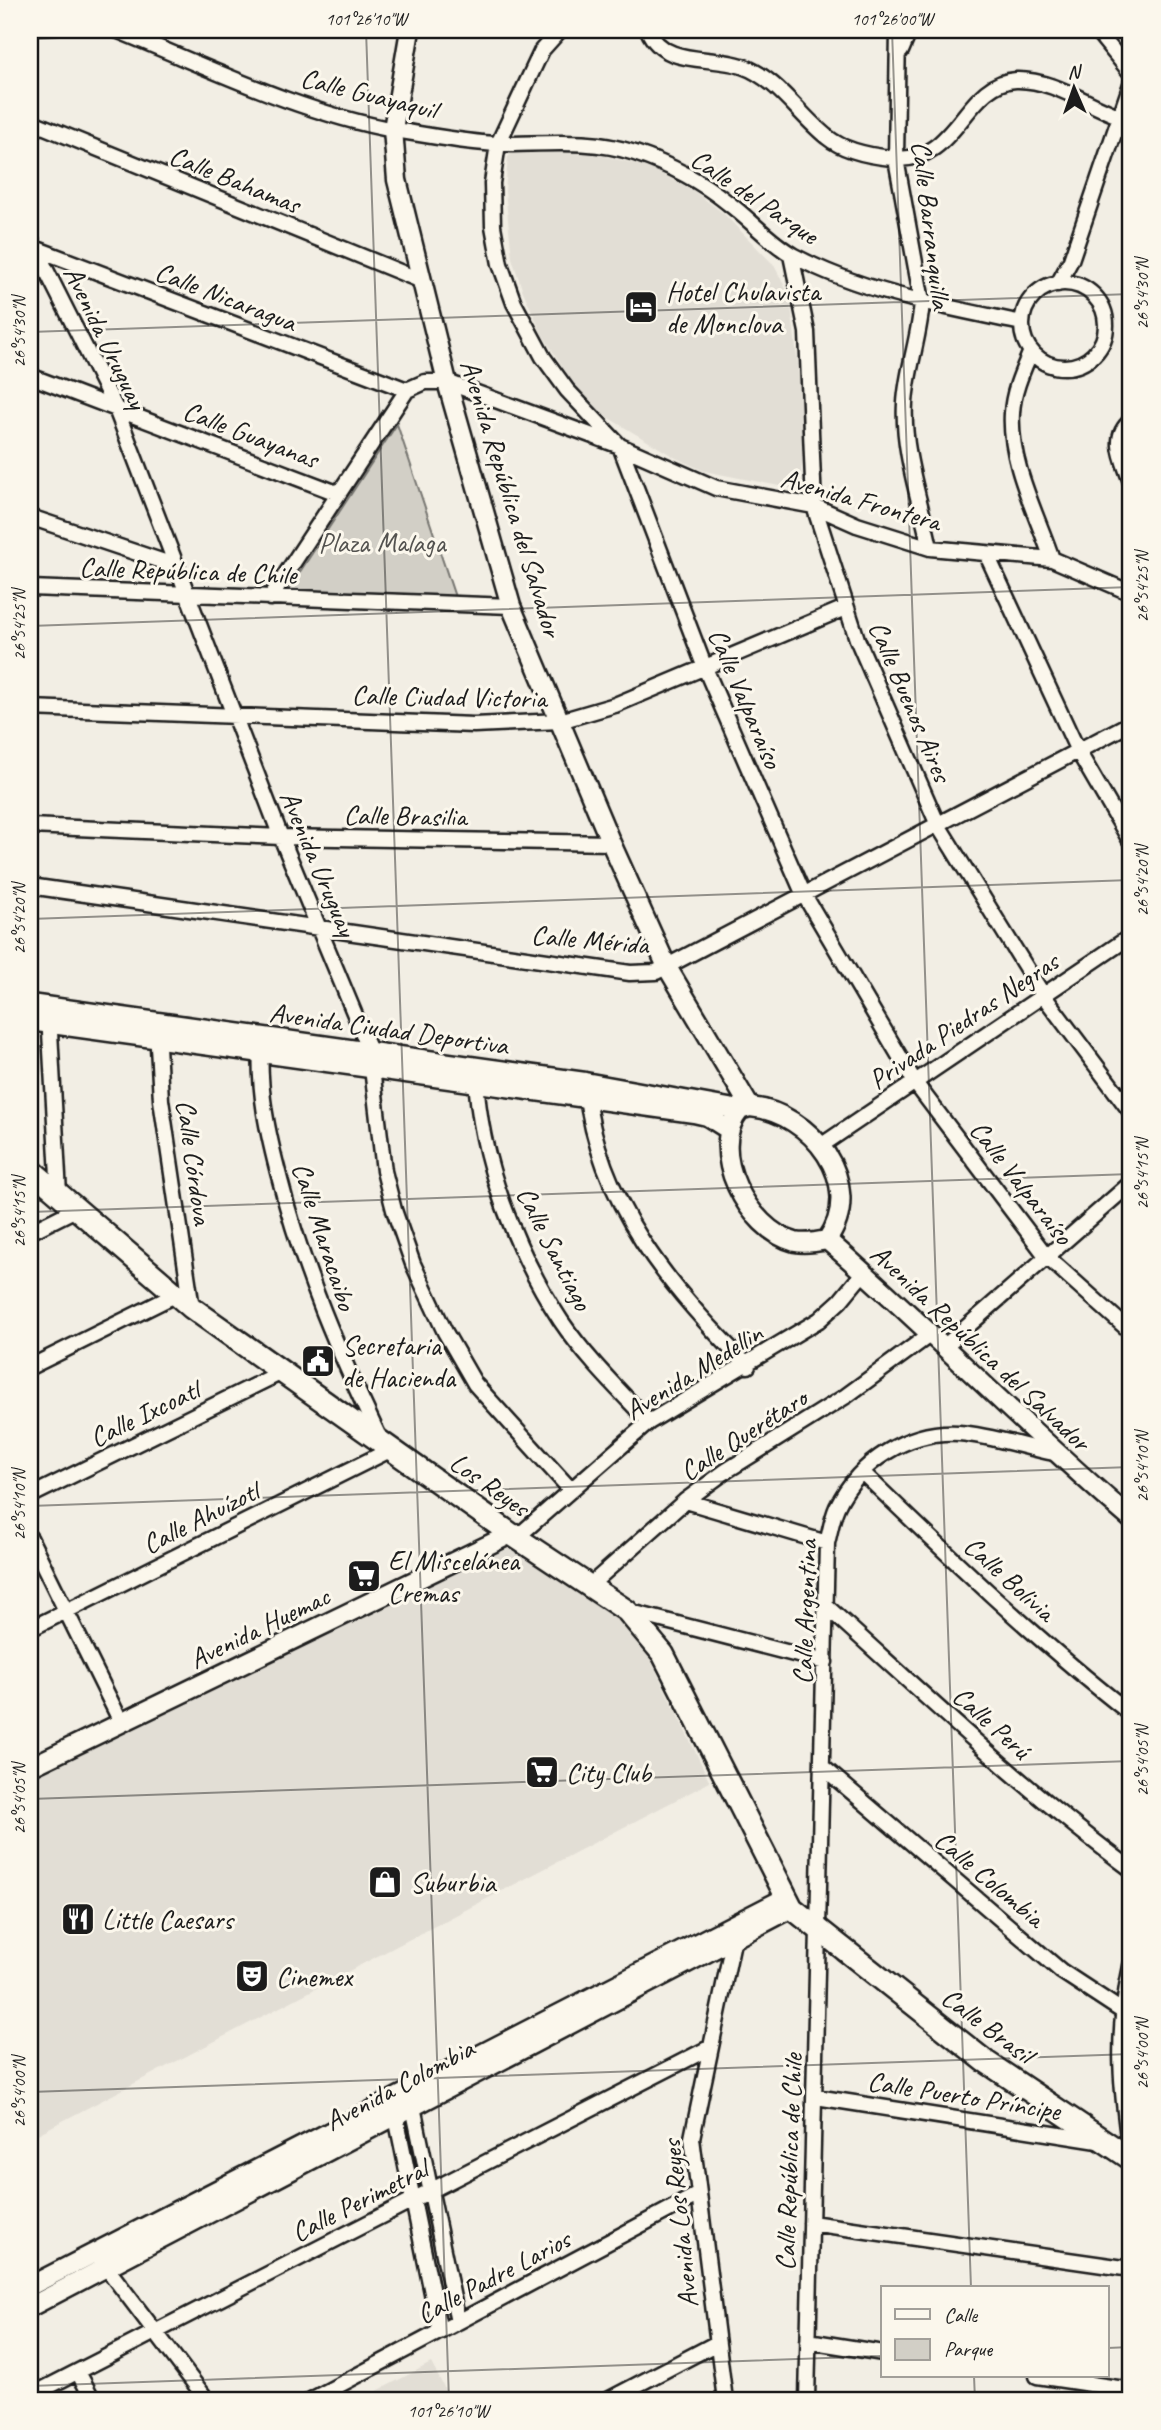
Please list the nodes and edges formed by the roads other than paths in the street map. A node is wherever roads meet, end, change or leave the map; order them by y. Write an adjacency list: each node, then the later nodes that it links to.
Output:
1 (116, 30): 13 (street, Calle Guayaquil)
2 (410, 30): 13 (street, Avenida República del Salvador)
3 (560, 30): 14 (street, Calle Valparaíso)
4 (648, 30): 15 (street)
5 (898, 30): 8 (street, Calle Barranquilla)
6 (910, 30): 8 (street)
7 (1096, 30): 9 (street)
8 (897, 58): 15 (street, Calle Barranquilla)
9 (1131, 73)
10 (1131, 84): 11 (street)
11 (1121, 117): 15 (street); 19 (street)
12 (30, 121): 18 (street, Calle Bahamas)
13 (393, 129): 14 (street, Calle Guayaquil); 18 (street, Avenida República del Salvador)
14 (498, 144): 17 (street, Calle del Parque); 28 (street, Calle Valparaíso)
15 (895, 159): 20 (street, Calle Barranquilla)
16 (32, 244): 25 (street, Calle Nicaragua); 26 (street, Avenida Uruguay)
17 (791, 255): 20 (street, Calle del Parque); 31 (street, Calle Buenos Aires)
18 (422, 281): 24 (street, Avenida República del Salvador)
19 (1058, 284): 21 (street); 22 (street)
20 (922, 301): 21 (street, Calle del Parque); 33 (street, Calle Barranquilla)
21 (1022, 323): 22 (street)
22 (1031, 351): 35 (street)
23 (30, 376): 26 (street, Calle Guayanas)
24 (447, 382): 25 (street); 28 (street, Avenida Frontera); 41 (street, Avenida República del Salvador)
25 (407, 390): 30 (street)
26 (116, 409): 30 (street, Calle Guayanas); 36 (street, Avenida Uruguay)
27 (1131, 421): 29 (street)
28 (620, 446): 31 (street, Avenida Frontera); 43 (street, Calle Valparaíso)
29 (1131, 482)
30 (337, 493): 40 (street)
31 (814, 506): 33 (street, Avenida Frontera); 42 (street, Calle Buenos Aires)
32 (30, 517): 36 (street)
33 (930, 548): 34 (street, Avenida Frontera)
34 (986, 553): 35 (street, Avenida Frontera); 48 (street)
35 (1052, 558): 38 (street, Avenida Frontera)
36 (176, 566): 39 (street, Avenida Uruguay)
37 (30, 588): 39 (street, Calle República de Chile)
38 (1131, 593)
39 (186, 594): 40 (street, Calle República de Chile); 45 (street, Avenida Uruguay)
40 (270, 598): 41 (street, Calle República de Chile)
41 (511, 606): 46 (street, Avenida República del Salvador)
42 (845, 608): 43 (street, Calle Ciudad Victoria); 49 (street, Calle Buenos Aires)
43 (705, 668): 46 (street, Calle Ciudad Victoria); 55 (street, Calle Valparaíso)
44 (30, 708): 45 (street, Calle Ciudad Victoria)
45 (233, 715): 46 (street, Calle Ciudad Victoria); 51 (street, Avenida Uruguay)
46 (560, 722): 53 (street, Avenida República del Salvador)
47 (1131, 723): 48 (street, Calle Mérida)
48 (1078, 751): 49 (street, Calle Mérida); 52 (street)
49 (938, 825): 55 (street, Calle Mérida); 59 (street, Calle Buenos Aires)
50 (30, 827): 51 (street, Calle Brasilia)
51 (281, 837): 53 (street, Calle Brasilia); 56 (street, Avenida Uruguay)
52 (1131, 842)
53 (611, 843): 58 (street, Avenida República del Salvador)
54 (30, 886): 56 (street, Calle Mérida)
55 (803, 893): 58 (street, Calle Mérida); 67 (street, Calle Valparaíso)
56 (319, 928): 58 (street, Calle Mérida); 65 (street, Avenida Uruguay)
57 (1131, 936): 59 (street, Privada Piedras Negras)
58 (667, 967): 69 (street, Avenida República del Salvador)
59 (1044, 995): 67 (street, Privada Piedras Negras); 70 (street, Calle Buenos Aires)
60 (30, 1004): 61 (street, Avenida Ciudad Deportiva)
61 (49, 1015): 62 (street, Avenida Ciudad Deportiva); 63 (street, Avenida Ciudad Deportiva); 75 (street)
62 (30, 1021)
63 (157, 1031): 64 (street, Avenida Ciudad Deportiva); 81 (street, Calle Córdova)
64 (261, 1045): 65 (street, Avenida Ciudad Deportiva); 89 (street, Calle Maracaibo)
65 (372, 1060): 66 (street, Avenida Ciudad Deportiva); 92 (street, Avenida Uruguay)
66 (476, 1074): 68 (street, Avenida Ciudad Deportiva); 88 (street, Calle Santiago)
67 (916, 1084): 72 (street, Privada Piedras Negras); 79 (street, Calle Valparaíso)
68 (586, 1090): 69 (street, Avenida Ciudad Deportiva); 71 (street, Avenida Ciudad Deportiva); 85 (street)
69 (745, 1109): 71 (street); 72 (street)
70 (1131, 1112)
71 (729, 1129): 78 (street)
72 (822, 1145): 78 (street)
73 (30, 1169): 75 (main road, Los Reyes)
74 (1131, 1183): 79 (street)
75 (59, 1194): 76 (main road, Los Reyes)
76 (76, 1209): 77 (street); 81 (main road, Los Reyes)
77 (30, 1232)
78 (827, 1240): 80 (street, Avenida República del Salvador)
79 (1047, 1257): 82 (street, Calle Valparaíso); 84 (street)
80 (864, 1272): 83 (street, Avenida República del Salvador); 85 (street, Avenida Medellin)
81 (184, 1301): 86 (street); 87 (main road, Los Reyes)
82 (1131, 1332)
83 (932, 1333): 84 (street, Avenida República del Salvador); 94 (street, Calle Querétaro)
84 (945, 1346): 90 (street, Avenida República del Salvador)
85 (748, 1366): 88 (street, Avenida Medellin)
86 (30, 1367)
87 (281, 1373): 89 (main road, Los Reyes); 93 (street, Calle Ixcoatl)
88 (649, 1422): 92 (street, Avenida Medellin)
89 (386, 1445): 96 (main road, Los Reyes); 101 (street, Calle Ahuízotl)
90 (1054, 1453): 91 (street, Calle Argentina); 95 (street, Avenida República del Salvador)
91 (862, 1472): 98 (street, Calle Argentina); 105 (street, Calle Bolivia)
92 (571, 1490): 96 (street, Avenida Medellin)
93 (30, 1496)
94 (684, 1501): 98 (street); 99 (street, Calle Querétaro)
95 (1131, 1518)
96 (512, 1534): 99 (main road, Los Reyes); 106 (street, Avenida Huemac)
97 (30, 1538): 101 (street)
98 (827, 1544): 100 (street, Calle Argentina)
99 (589, 1587): 102 (main road, Los Reyes)
100 (826, 1606): 104 (street, Calle Argentina); 109 (street, Calle Perú)
101 (66, 1611): 103 (street, Calle Ahuízotl); 106 (street)
102 (627, 1611): 104 (street); 110 (main road, Los Reyes)
103 (30, 1629)
104 (825, 1662): 108 (street, Calle Argentina)
105 (1131, 1714)
106 (121, 1723): 107 (street, Avenida Huemac)
107 (30, 1767)
108 (824, 1768): 111 (street, Calle Argentina); 114 (street, Calle Colombia)
109 (1131, 1869)
110 (789, 1903): 111 (main road, Los Reyes); 112 (street, Avenida Colombia)
111 (818, 1926): 116 (street, Calle República de Chile); 119 (main road, Calle Brasil)
112 (735, 1929): 115 (street, Avenida Los Reyes); 117 (street, Avenida Colombia)
113 (1131, 1966): 114 (street)
114 (1127, 2014): 120 (street)
115 (710, 2047): 121 (street, Calle Perimetral); 122 (street, Avenida Los Reyes)
116 (816, 2097): 119 (street, Calle Puerto Príncipe); 124 (street, Calle República de Chile)
117 (411, 2098): 118 (street, Avenida Colombia); 121 (street)
118 (393, 2107): 123 (street); 125 (street, Avenida Colombia); 126 (street, Avenida Colombia)
119 (1104, 2142): 120 (main road, Calle Brasil)
120 (1131, 2160)
121 (430, 2192): 123 (street, Calle Perimetral); 130 (street)
122 (697, 2195): 130 (street, Calle Padre Larios); 134 (street, Avenida Los Reyes)
123 (411, 2201): 131 (street, Calle Perimetral); 132 (street)
124 (811, 2224): 127 (street); 133 (street, Calle República de Chile)
125 (96, 2252): 126 (street); 128 (street, Avenida Colombia)
126 (106, 2267): 129 (street, Avenida Colombia); 131 (street)
127 (1131, 2269)
128 (30, 2286)
129 (30, 2307)
130 (458, 2322): 132 (street, Calle Padre Larios)
131 (157, 2331): 136 (street, Calle Perimetral); 142 (street)
132 (440, 2332): 143 (street, Calle Padre Larios)
133 (808, 2342): 135 (street); 146 (street, Calle República de Chile)
134 (717, 2343): 140 (street); 145 (street, Avenida Los Reyes)
135 (881, 2353)
136 (78, 2372): 139 (street, Calle Perimetral); 141 (street)
137 (1050, 2378): 138 (street)
138 (1131, 2390)
139 (30, 2396)
140 (624, 2397): 144 (street)
141 (93, 2400)
142 (207, 2400)
143 (311, 2400)
144 (608, 2400)
145 (725, 2400)
146 (807, 2400)

